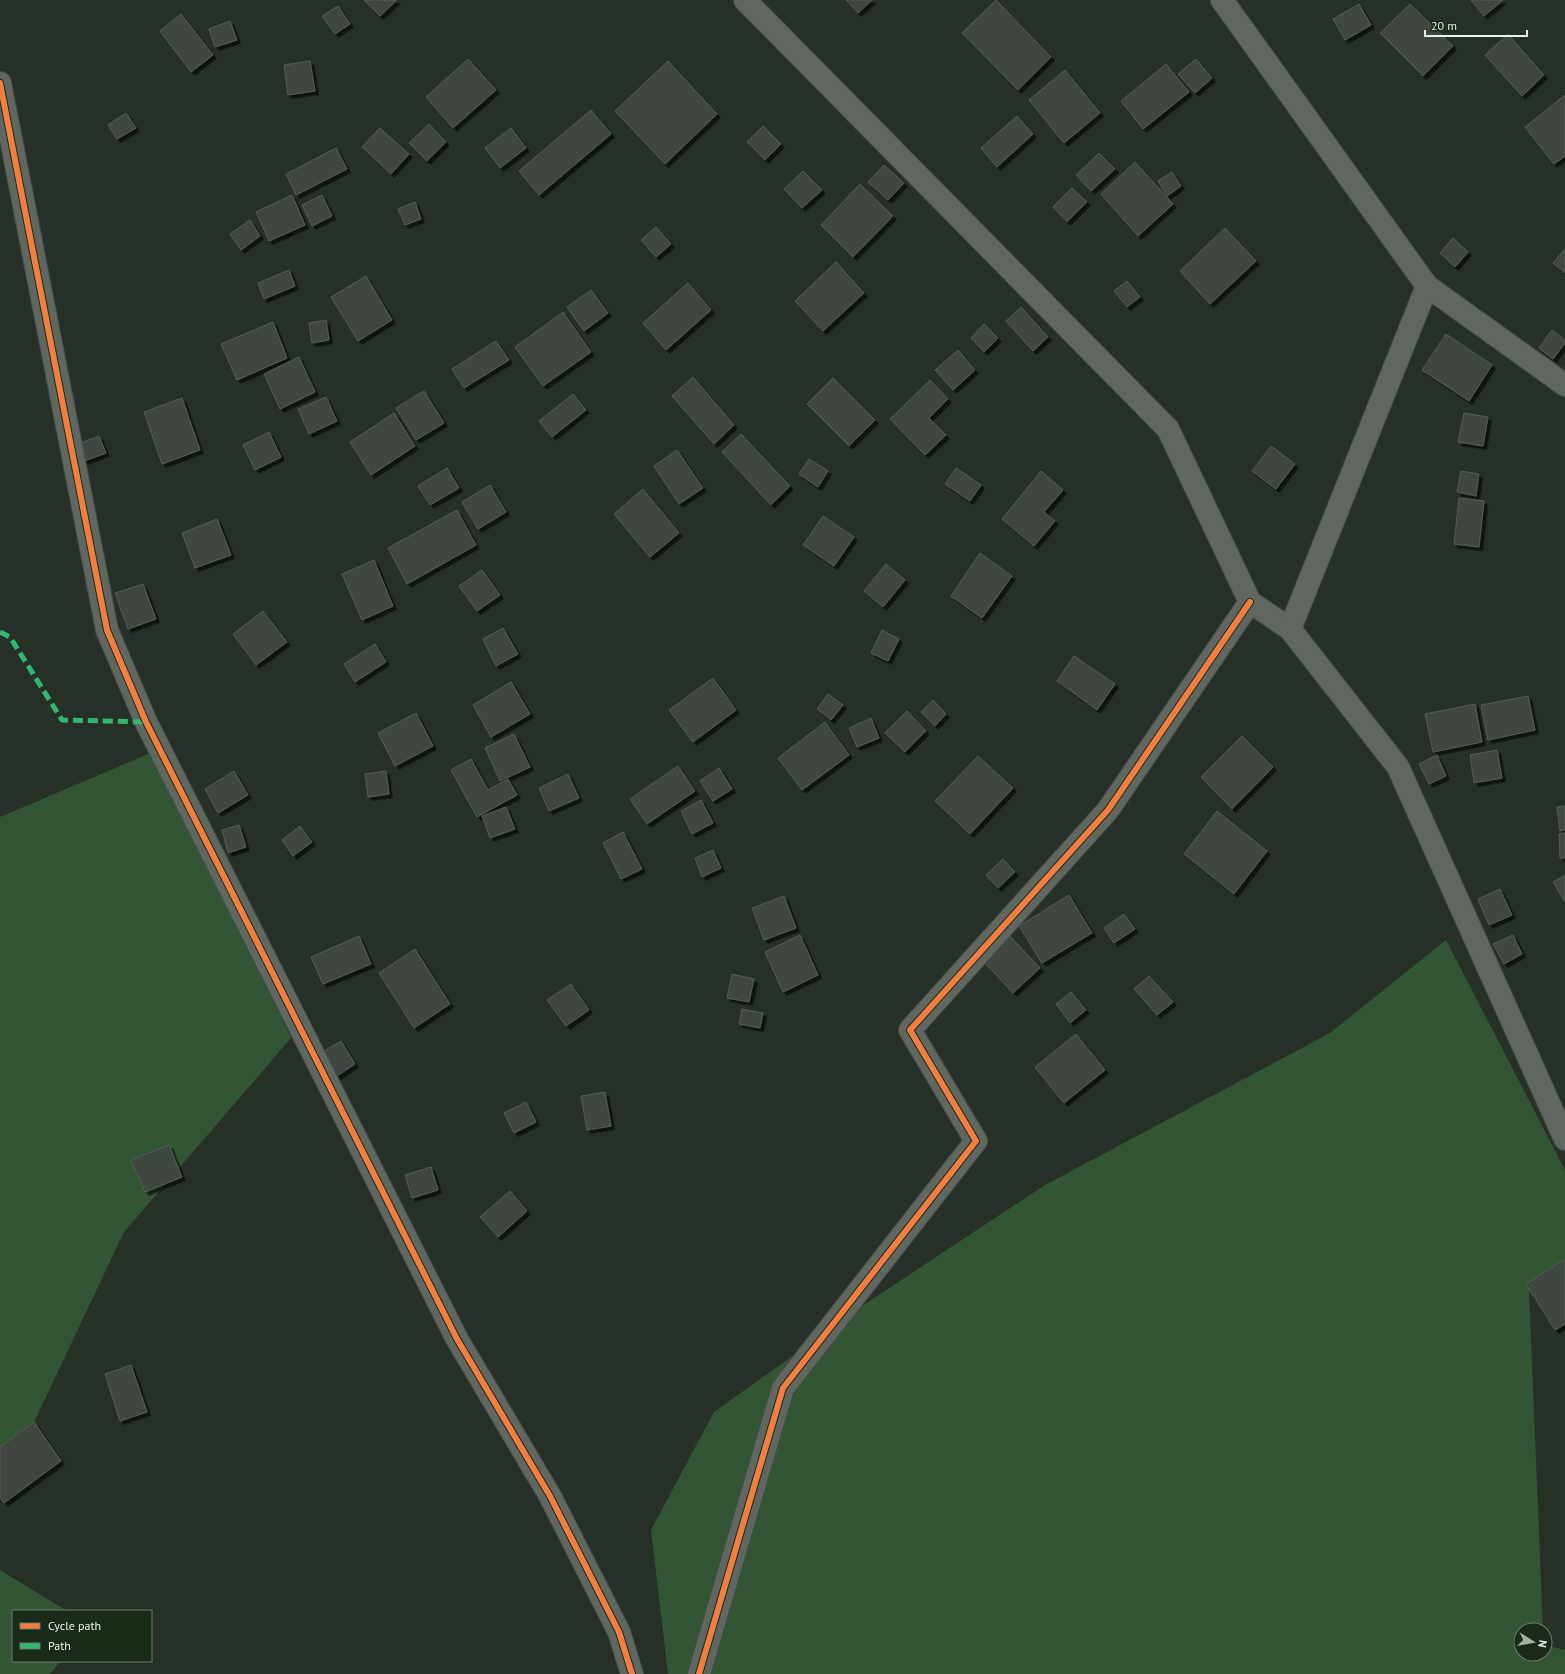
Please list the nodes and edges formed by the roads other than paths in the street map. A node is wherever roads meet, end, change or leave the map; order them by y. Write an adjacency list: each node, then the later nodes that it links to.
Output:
1 (745, 0): 6 (street)
2 (1222, 0): 4 (street)
3 (0, 83): 9 (street)
4 (1427, 286): 5 (street); 7 (street)
5 (1565, 385)
6 (1250, 602): 7 (street); 10 (street)
7 (1290, 629): 8 (street)
8 (1564, 1133)
9 (632, 1674)
10 (699, 1674)

